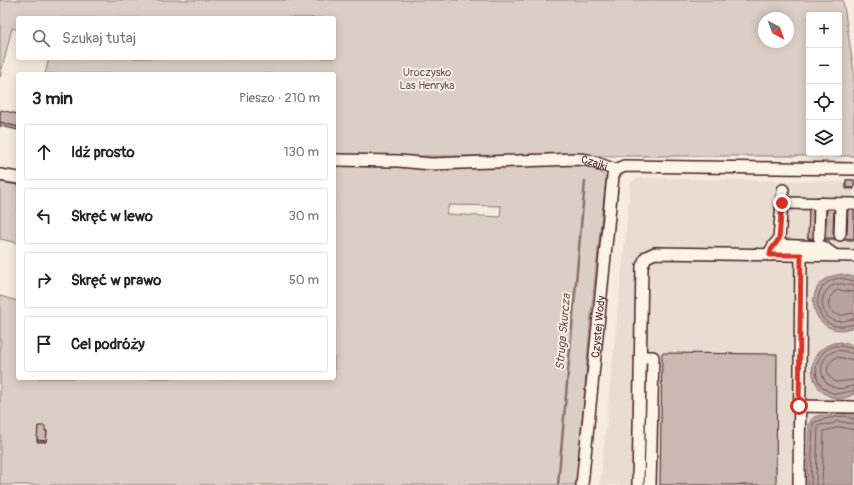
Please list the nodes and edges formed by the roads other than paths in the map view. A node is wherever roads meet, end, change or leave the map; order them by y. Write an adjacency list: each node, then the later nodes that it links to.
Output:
1 (336, 160): 3 (street, Czajki)
2 (854, 169): 3 (street, Czajki)
3 (616, 170): 24 (street, Czystej Wody)
4 (0, 175): 5 (street)
5 (16, 178)
6 (783, 190): 7 (street)
7 (782, 203): 8 (street); 13 (street)
8 (820, 204): 9 (street); 12 (street)
9 (841, 204): 10 (street); 11 (street)
10 (854, 204)
11 (840, 235)
12 (819, 237)
13 (772, 250): 14 (street); 15 (street); 17 (street)
14 (801, 255): 15 (street); 18 (street)
15 (834, 256): 16 (street)
16 (854, 256)
17 (640, 357): 20 (street); 21 (street)
18 (799, 406): 19 (street); 27 (street)
19 (854, 407)
20 (639, 413): 21 (street); 22 (street)
21 (652, 413): 23 (street)
22 (638, 470): 23 (street); 25 (street)
23 (650, 470): 26 (street)
24 (582, 485)
25 (638, 485)
26 (650, 485)
27 (799, 485)

